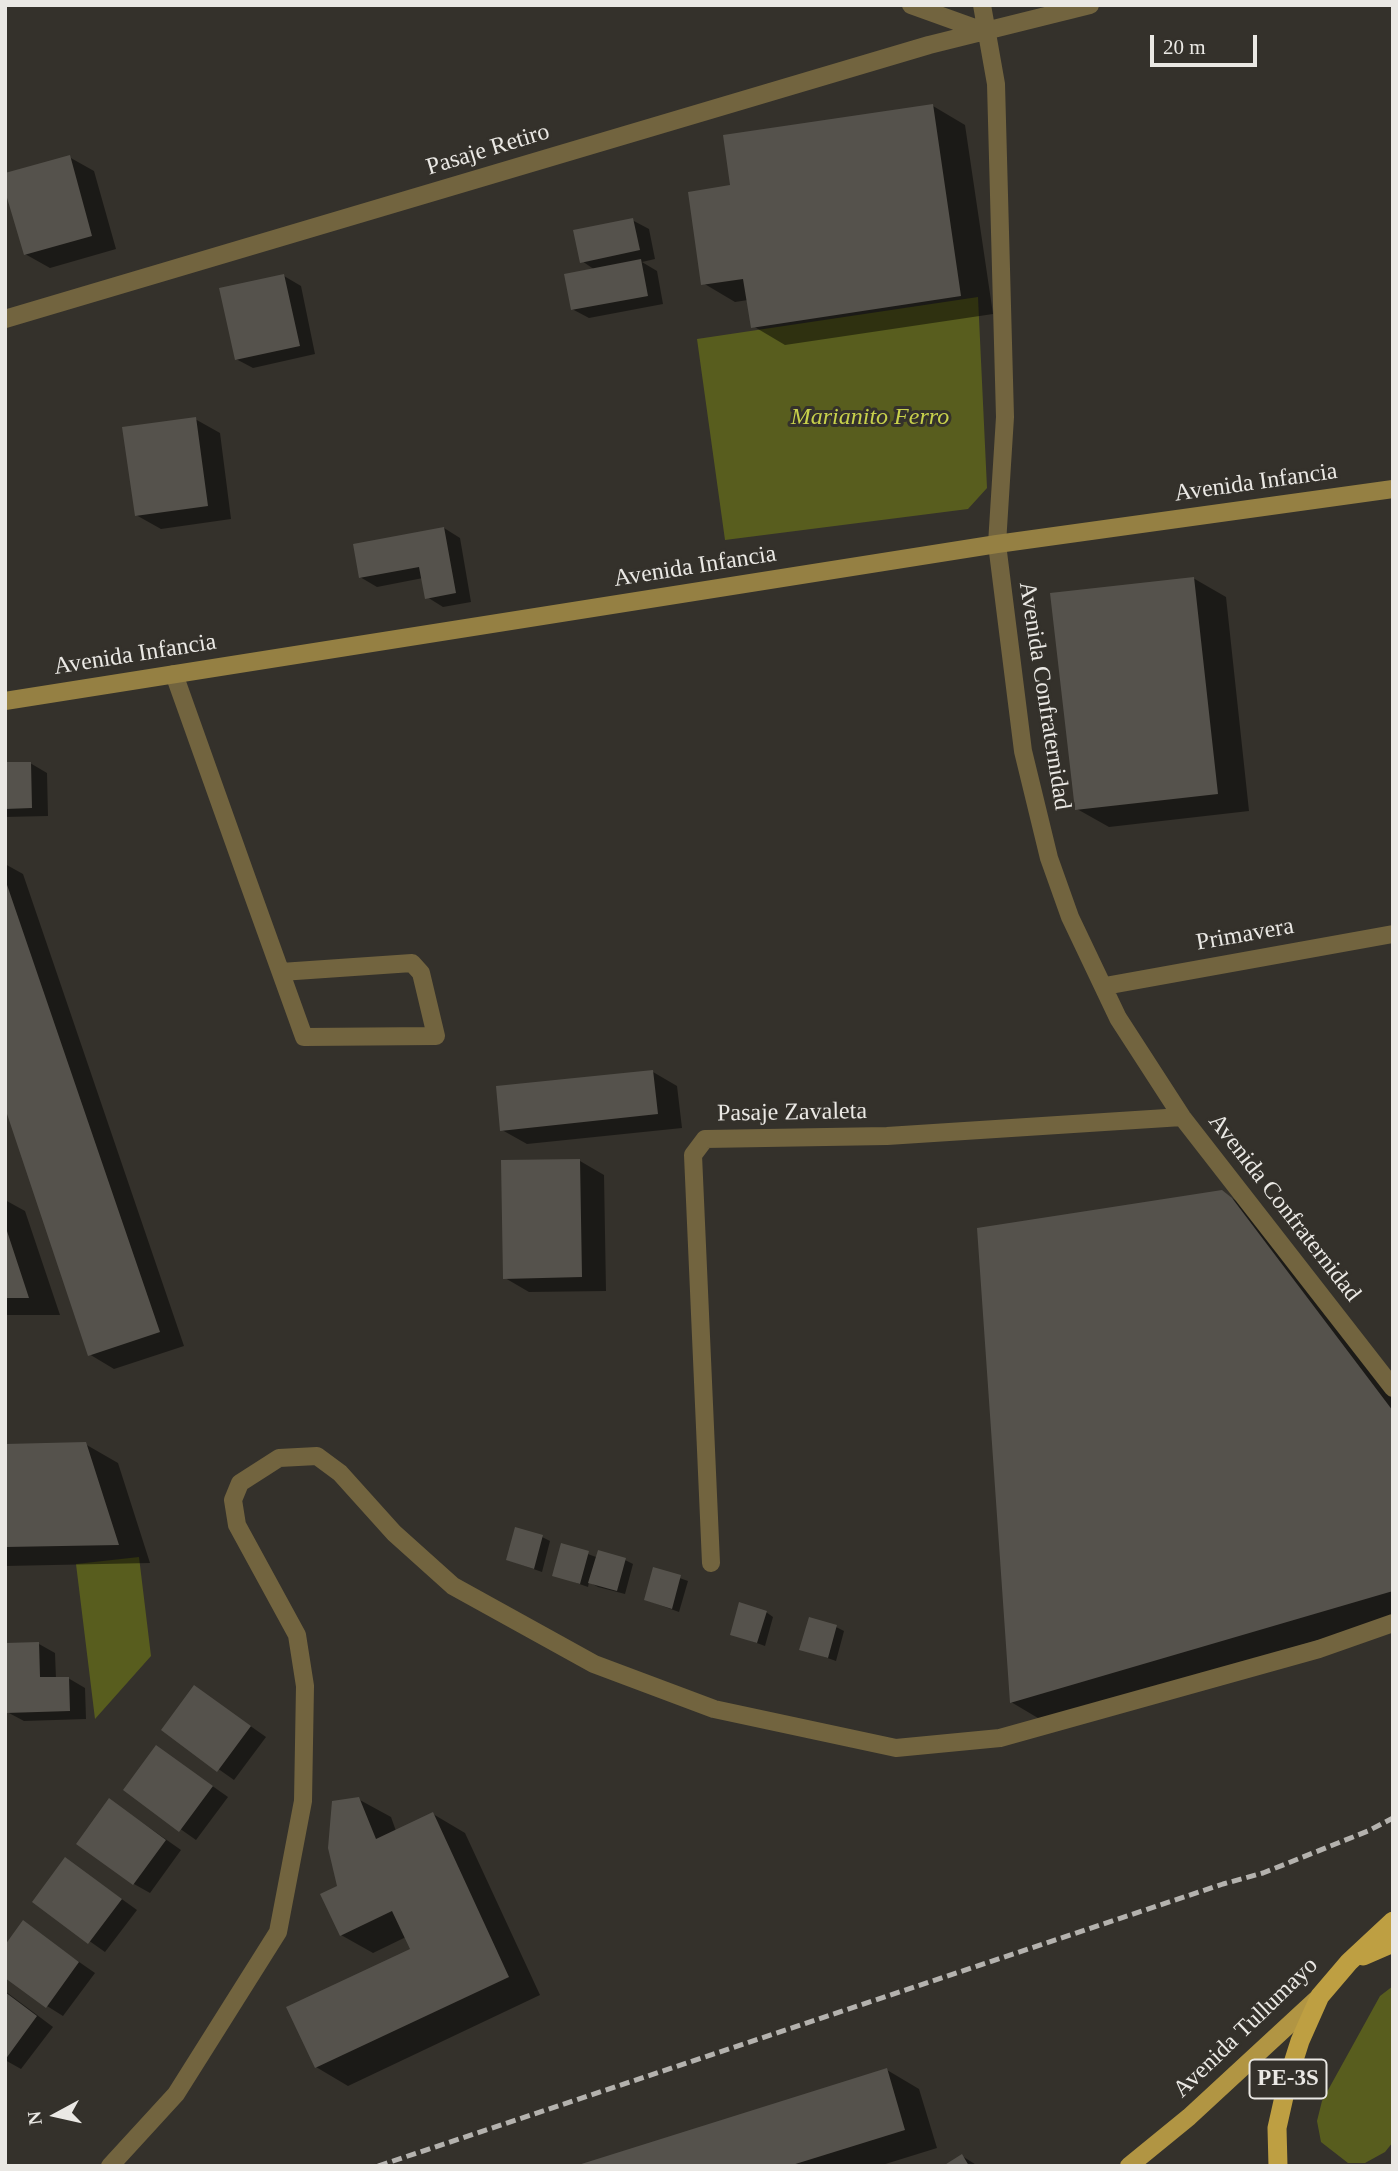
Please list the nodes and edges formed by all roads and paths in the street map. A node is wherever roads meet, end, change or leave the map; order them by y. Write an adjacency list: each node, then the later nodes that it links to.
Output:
1 (911, 5): 4 (street)
2 (982, 5): 4 (street, Avenida Confraternidad)
3 (1090, 5): 4 (street, Pasaje Retiro)
4 (986, 32): 5 (street, Pasaje Retiro); 7 (street, Avenida Confraternidad)
5 (5, 319)
6 (1393, 489): 7 (main road, Avenida Infancia)
7 (997, 544): 8 (main road, Avenida Infancia); 12 (street, Avenida Confraternidad)
8 (174, 674): 9 (main road, Avenida Infancia); 11 (street)
9 (5, 701)
10 (1393, 934): 12 (street, Primavera)
11 (281, 972): 11 (street)
12 (1105, 986): 13 (street, Avenida Confraternidad)
13 (1182, 1117): 14 (street, Avenida Confraternidad); 15 (street, Pasaje Zavaleta)
14 (1393, 1388)
15 (711, 1563)
16 (1393, 1623): 21 (street)
17 (1393, 1921): 19 (highway, Avenida Tullumayo / PE-3S)
18 (1393, 1942): 19 (highway)
19 (1349, 1962): 20 (highway, Avenida Tullumayo / PE-3S)
20 (1320, 1996): 22 (main road, Avenida Tullumayo); 23 (highway, PE-3S)
21 (110, 2166)
22 (1129, 2166)
23 (1278, 2166)

